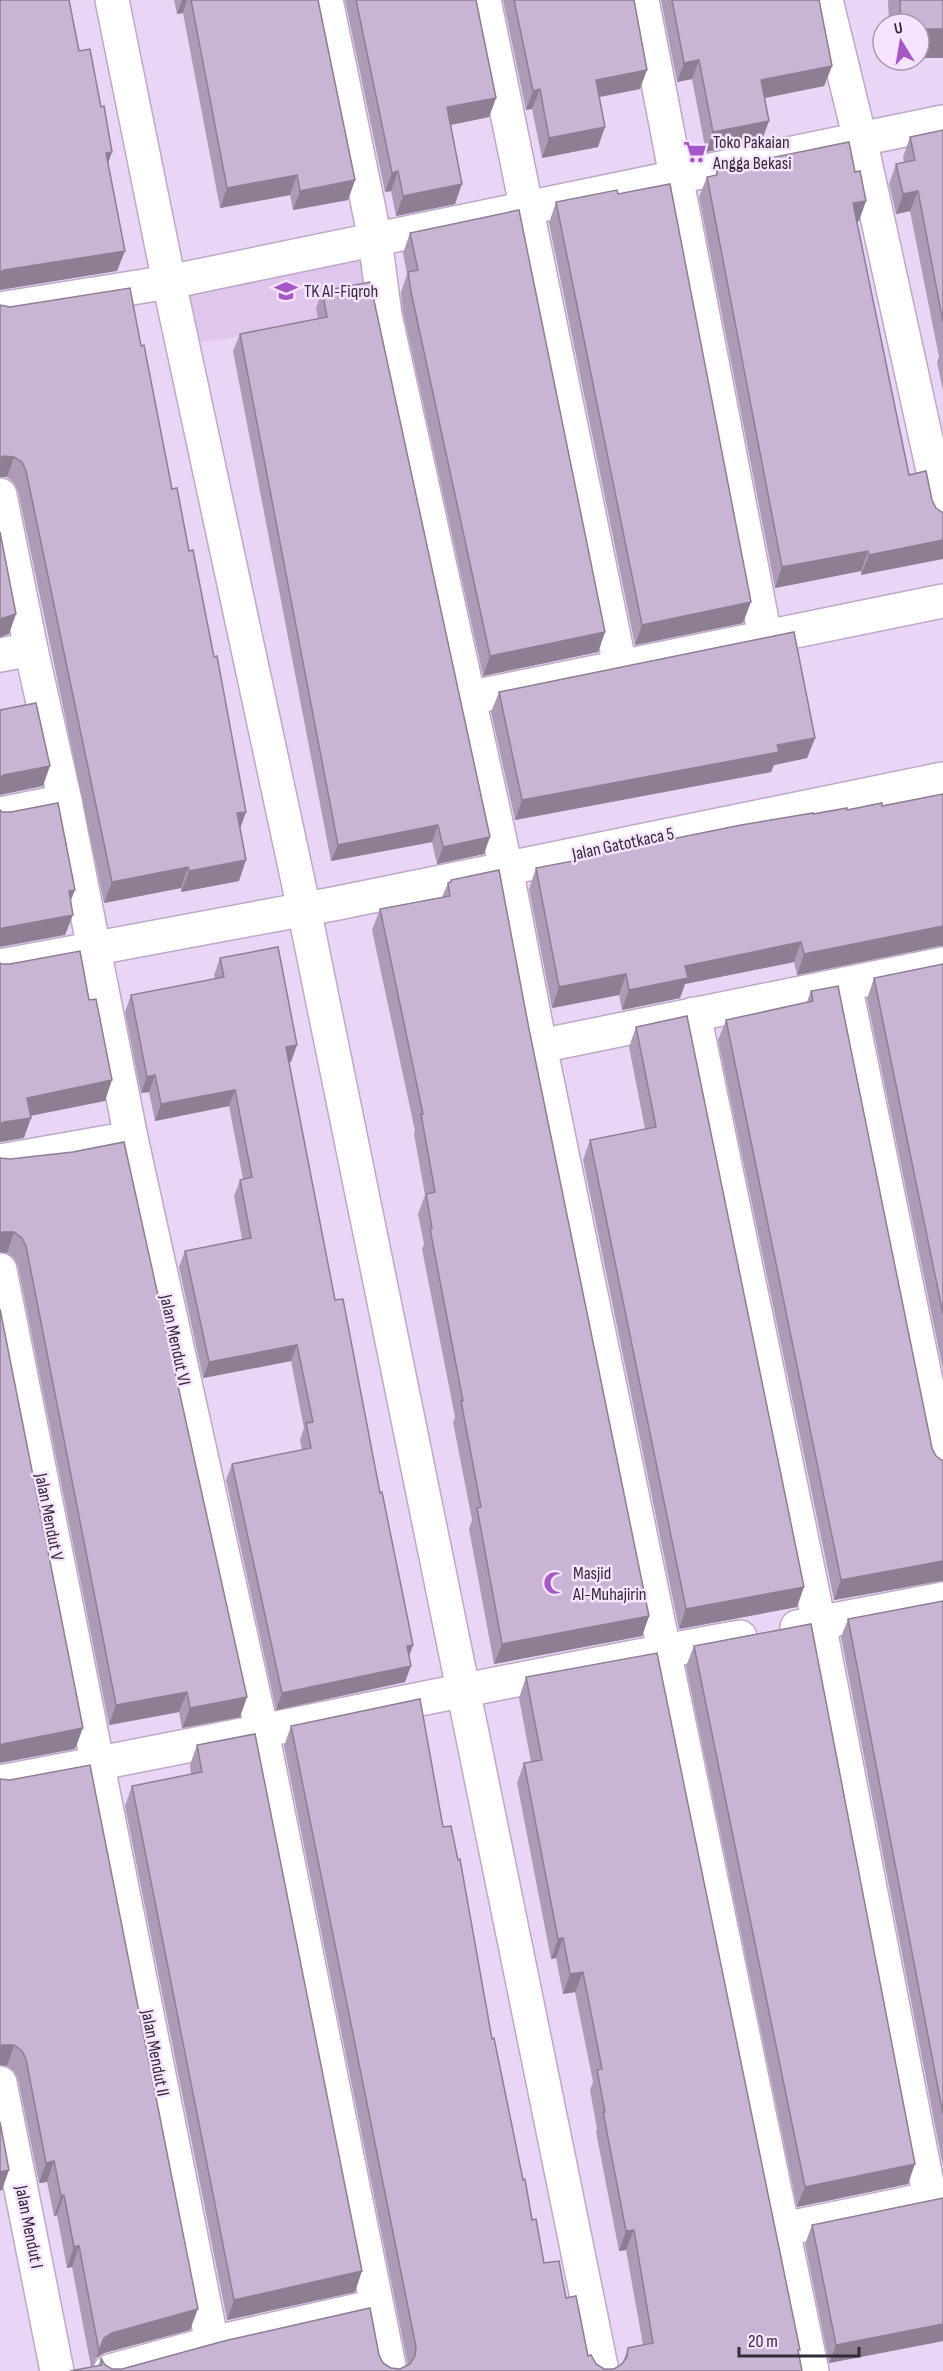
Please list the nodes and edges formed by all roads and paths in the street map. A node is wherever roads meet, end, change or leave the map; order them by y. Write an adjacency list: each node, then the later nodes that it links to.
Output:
1 (112, 0): 11 (street)
2 (326, 0): 10 (street)
3 (483, 0): 9 (street)
4 (642, 0): 8 (street)
5 (826, 0): 7 (street)
6 (943, 122): 7 (street)
7 (860, 139): 8 (street); 14 (street)
8 (677, 177): 9 (street); 16 (street)
9 (527, 208): 10 (street); 18 (street)
10 (375, 239): 11 (street); 19 (street)
11 (170, 282): 12 (street); 24 (street)
12 (0, 309)
13 (0, 495): 17 (street, Jalan Mendut VI)
14 (943, 516)
15 (943, 601): 16 (street)
16 (765, 636): 18 (street)
17 (15, 652): 21 (street, Jalan Mendut VI)
18 (620, 666): 19 (street)
19 (468, 698): 23 (street)
20 (943, 779): 23 (street, Jalan Gatotkaca 5)
21 (65, 801): 22 (street); 25 (street, Jalan Mendut VI)
22 (0, 814)
23 (506, 868): 24 (street, Jalan Gatotkaca 5); 30 (street)
24 (304, 909): 25 (street, Jalan Gatotkaca 5); 38 (street)
25 (93, 947): 27 (street, Jalan Gatotkaca 5); 31 (street, Jalan Mendut VI)
26 (943, 963): 28 (street)
27 (0, 966)
28 (845, 984): 29 (street); 34 (street)
29 (693, 1014): 30 (street); 36 (street)
30 (540, 1046): 37 (street)
31 (130, 1138): 32 (street); 39 (street, Jalan Mendut VI)
32 (0, 1161)
33 (0, 1270): 40 (street, Jalan Mendut V)
34 (943, 1464)
35 (943, 1599): 36 (street)
36 (819, 1623): 37 (street); 43 (street)
37 (663, 1652): 38 (street); 44 (street)
38 (463, 1689): 39 (street); 50 (street)
39 (262, 1732): 40 (street); 45 (street, Jalan Mendut VI)
40 (98, 1763): 41 (street); 46 (street, Jalan Mendut II)
41 (0, 1782)
42 (0, 2083): 47 (street, Jalan Mendut I)
43 (937, 2198): 44 (street)
44 (784, 2229): 51 (street)
45 (376, 2306): 46 (street); 49 (street, Jalan Mendut VI)
46 (212, 2343): 48 (street)
47 (57, 2371)
48 (110, 2371)
49 (390, 2371)
50 (602, 2371)
51 (812, 2371)

